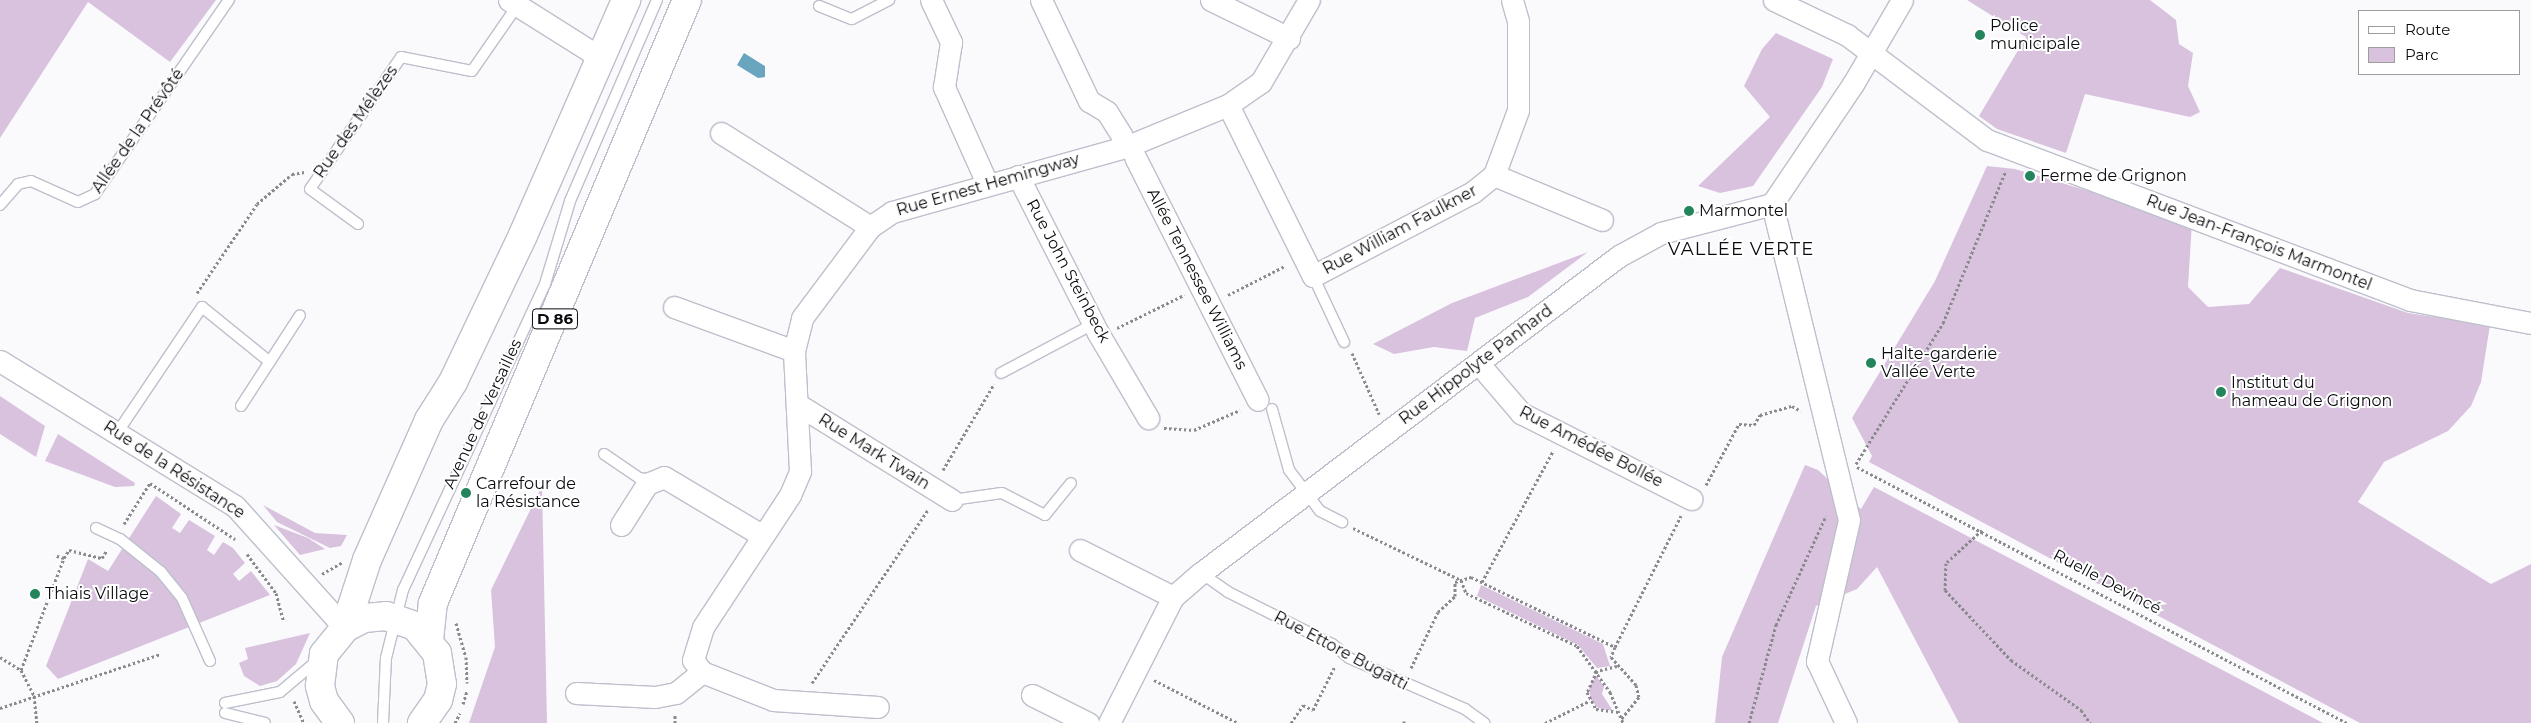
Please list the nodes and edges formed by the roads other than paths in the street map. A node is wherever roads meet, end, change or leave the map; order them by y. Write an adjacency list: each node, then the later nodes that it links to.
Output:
1 (229, 0): 26 (lane, Allée de la Prévôté)
2 (626, 0): 17 (main road)
3 (657, 0): 59 (lane, Avenue de Versailles)
4 (687, 0): 61 (main road, Avenue de Versailles / D 86)
5 (889, 0): 14 (lane)
6 (932, 0): 24 (street)
7 (1041, 0): 20 (street)
8 (1211, 0): 15 (street)
9 (1309, 0): 15 (street, Rue Ernest Hemingway)
10 (1512, 0): 22 (street, Rue William Faulkner)
11 (1774, 0): 16 (street, Rue Jean-François Marmontel)
12 (1902, 0): 16 (street)
13 (513, 3): 17 (street); 28 (lane, Rue des Mélèzes)
14 (819, 6)
15 (1289, 38): 18 (street, Rue Ernest Hemingway)
16 (1872, 53): 25 (street); 33 (street, Rue Jean-François Marmontel)
17 (601, 58): 60 (main road)
18 (1228, 105): 23 (street, Rue Ernest Hemingway); 30 (street, Rue William Faulkner)
19 (721, 133): 29 (street)
20 (1122, 136)
21 (1135, 157): 42 (street, Allée Tennessee Williams)
22 (1494, 175): 27 (street, Rue William Faulkner); 30 (street, Rue William Faulkner)
23 (1018, 176): 24 (street, Rue Ernest Hemingway); 34 (street, Rue John Steinbeck)
24 (987, 183): 29 (street, Rue Ernest Hemingway)
25 (1772, 204): 39 (street, Rue Hippolyte Panhard); 75 (street)
26 (0, 206)
27 (1602, 220)
28 (358, 224)
29 (870, 227): 36 (street, Rue Ernest Hemingway)
30 (1313, 276): 35 (lane)
31 (674, 307): 36 (street)
32 (300, 315): 38 (lane)
33 (2531, 323)
34 (1097, 330): 40 (lane); 44 (street, Rue John Steinbeck)
35 (1344, 342)
36 (794, 351): 41 (street, Rue Ernest Hemingway)
37 (0, 361): 45 (street, Rue de la Résistance)
38 (270, 362): 43 (lane); 45 (lane)
39 (1479, 364): 49 (street, Rue Hippolyte Panhard); 51 (street, Rue Amédée Bollée)
40 (1001, 373)
41 (797, 404): 50 (street, Rue Mark Twain); 55 (street, Rue Ernest Hemingway)
42 (1265, 404): 49 (lane)
43 (242, 406)
44 (1148, 418)
45 (117, 433): 60 (street, Rue de la Résistance)
46 (604, 454): 47 (lane)
47 (653, 480): 53 (street); 55 (street)
48 (1071, 483): 50 (lane)
49 (1306, 493): 52 (lane); 57 (street, Rue Hippolyte Panhard)
50 (946, 496)
51 (1691, 499)
52 (1342, 522)
53 (621, 525)
54 (96, 528): 63 (lane, bridge)
55 (762, 536): 64 (street, Rue Ernest Hemingway)
56 (1080, 550): 58 (street)
57 (1201, 573): 58 (street, Rue Hippolyte Panhard); 74 (lane, Rue Ettore Bugatti)
58 (1173, 597): 73 (street, Rue Hippolyte Panhard)
59 (394, 617): 60 (main road); 61 (main road); 71 (lane, Avenue de Versailles)
60 (345, 628): 62 (main road)
61 (430, 640): 69 (main road, D 86)
62 (324, 654): 68 (main road); 70 (lane)
63 (210, 662)
64 (702, 672): 65 (street); 67 (street)
65 (576, 693)
66 (1032, 695): 72 (street)
67 (878, 707)
68 (335, 720)
69 (431, 720)
70 (265, 723)
71 (383, 723)
72 (1088, 723)
73 (1109, 723)
74 (1484, 723)
75 (1846, 723)

